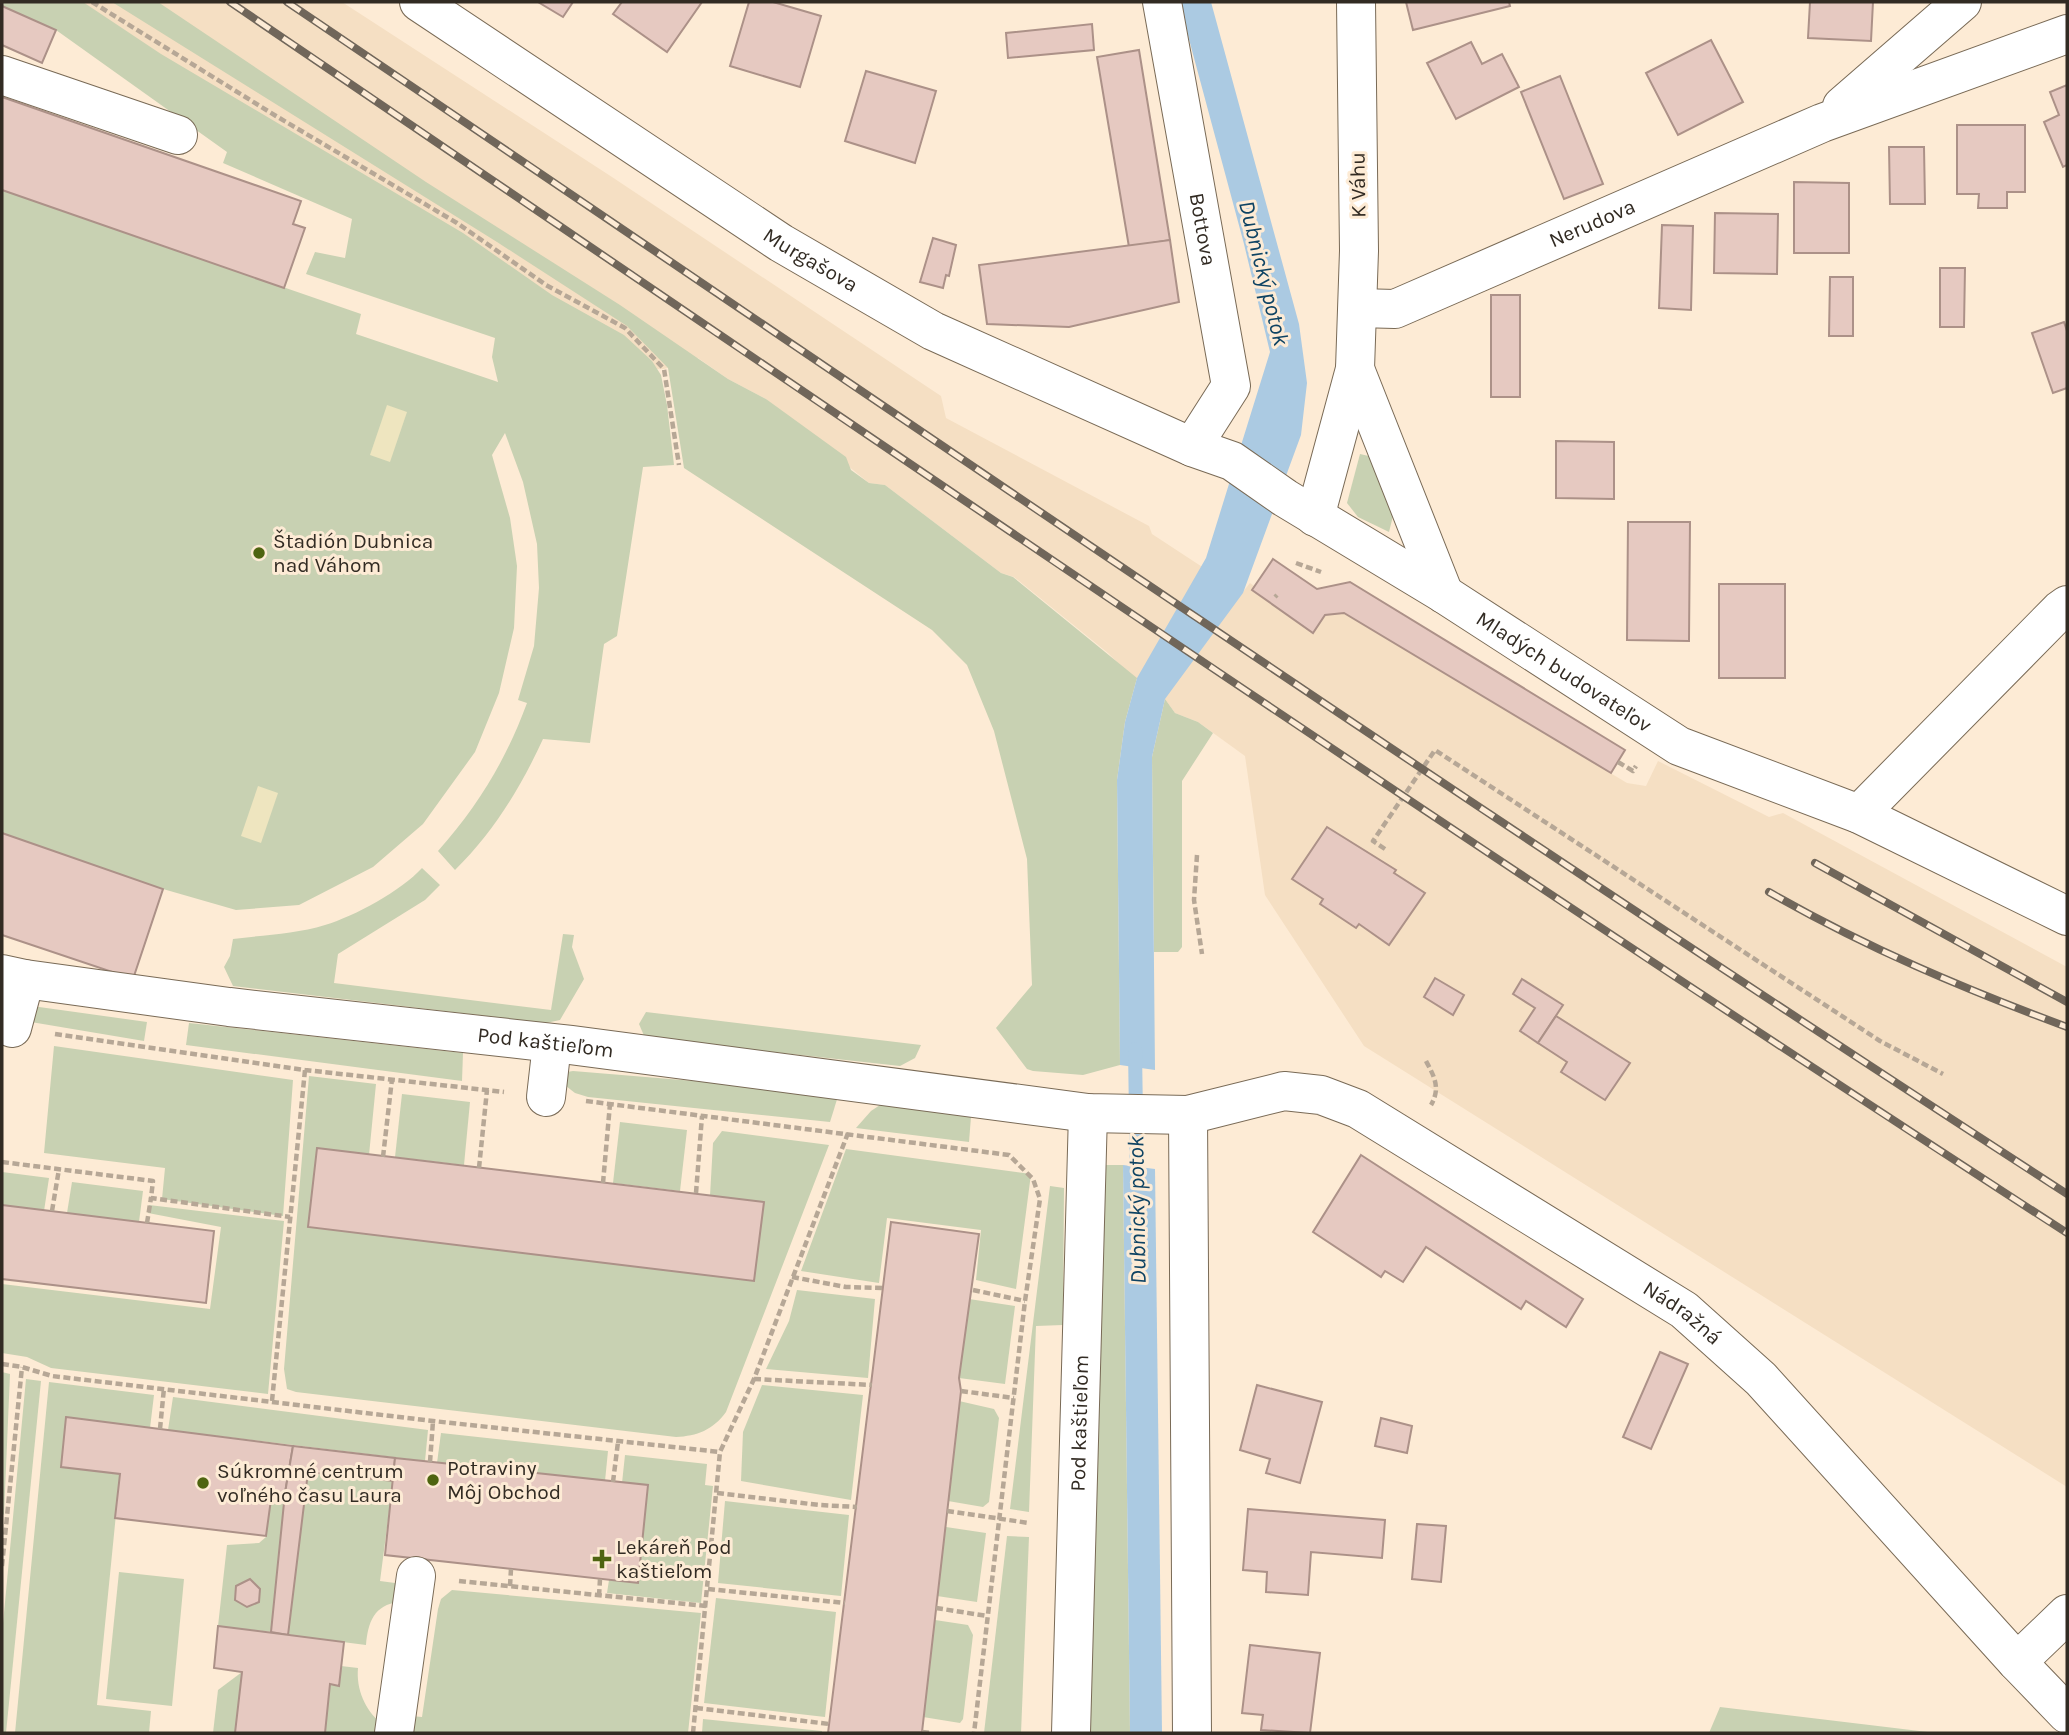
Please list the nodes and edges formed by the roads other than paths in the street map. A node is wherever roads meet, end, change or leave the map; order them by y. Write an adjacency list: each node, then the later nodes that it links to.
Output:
1 (419, 2): 11 (street, Murgašova)
2 (1162, 2): 11 (street, Bottova)
3 (1356, 2): 9 (street, K Váhu)
4 (1962, 2): 7 (street, Nerudova)
5 (2067, 34): 7 (street, Nerudova)
6 (2, 75): 8 (street)
7 (1822, 123): 9 (street, Nerudova)
8 (178, 135)
9 (1358, 308): 10 (street, K Váhu)
10 (1355, 369): 12 (street); 13 (street)
11 (1192, 447): 12 (street, Murgašova)
12 (1300, 507): 13 (street, Mladých budovateľov)
13 (1444, 594): 15 (street, Mladých budovateľov)
14 (2067, 605): 15 (street)
15 (1859, 814): 16 (street, Mladých budovateľov)
16 (2067, 916)
17 (13, 976): 18 (street); 19 (street, Pod kaštieľom)
18 (12, 1028)
19 (552, 1044): 20 (street); 21 (street, Pod kaštieľom)
20 (546, 1097)
21 (1138, 1114): 24 (street, Nádražná); 27 (street, Pod kaštieľom); 28 (street)
22 (416, 1576): 26 (street)
23 (2067, 1614): 24 (street)
24 (2017, 1662): 25 (street, Nádražná)
25 (2067, 1714)
26 (394, 1733)
27 (1071, 1733)
28 (1192, 1733)

